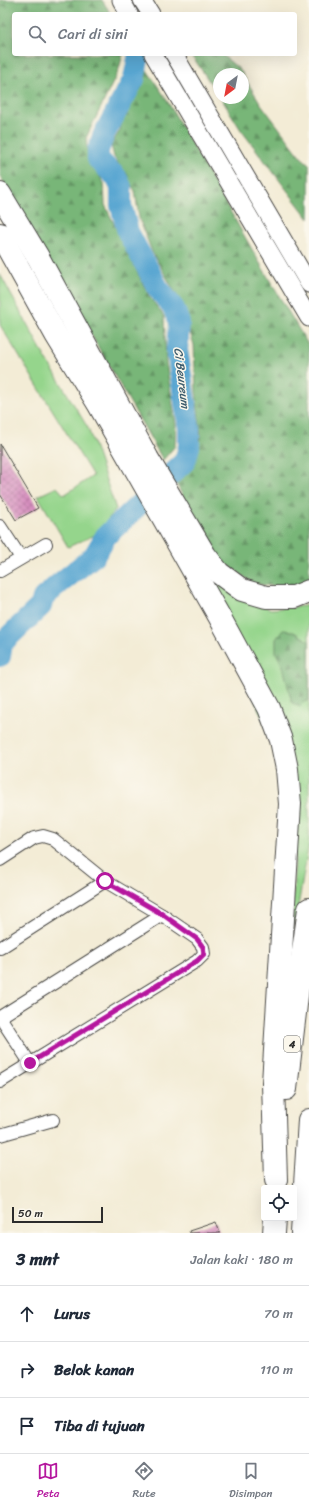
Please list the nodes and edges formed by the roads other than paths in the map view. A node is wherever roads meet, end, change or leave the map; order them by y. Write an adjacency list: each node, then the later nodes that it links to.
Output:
1 (142, 0): 2 (main road)
2 (150, 12)
3 (154, 56): 8 (main road)
4 (175, 56): 7 (main road)
5 (0, 194): 9 (highway)
6 (0, 234): 9 (highway)
7 (309, 284)
8 (309, 318)
9 (141, 464): 10 (highway)
10 (175, 523): 15 (highway); 27 (highway)
11 (0, 526): 13 (street)
12 (46, 544): 13 (street)
13 (21, 558): 14 (street)
14 (0, 571)
15 (309, 591)
16 (0, 860): 17 (street)
17 (105, 881): 19 (street); 20 (street)
18 (309, 909): 27 (highway, 4)
19 (162, 914): 21 (street); 22 (street)
20 (0, 948)
21 (0, 1017): 22 (street)
22 (30, 1063): 23 (street)
23 (0, 1082)
24 (53, 1120): 26 (street)
25 (309, 1120): 30 (highway)
26 (0, 1135)
27 (276, 1184)
28 (275, 1221): 29 (highway)
29 (274, 1233)
30 (302, 1233)

